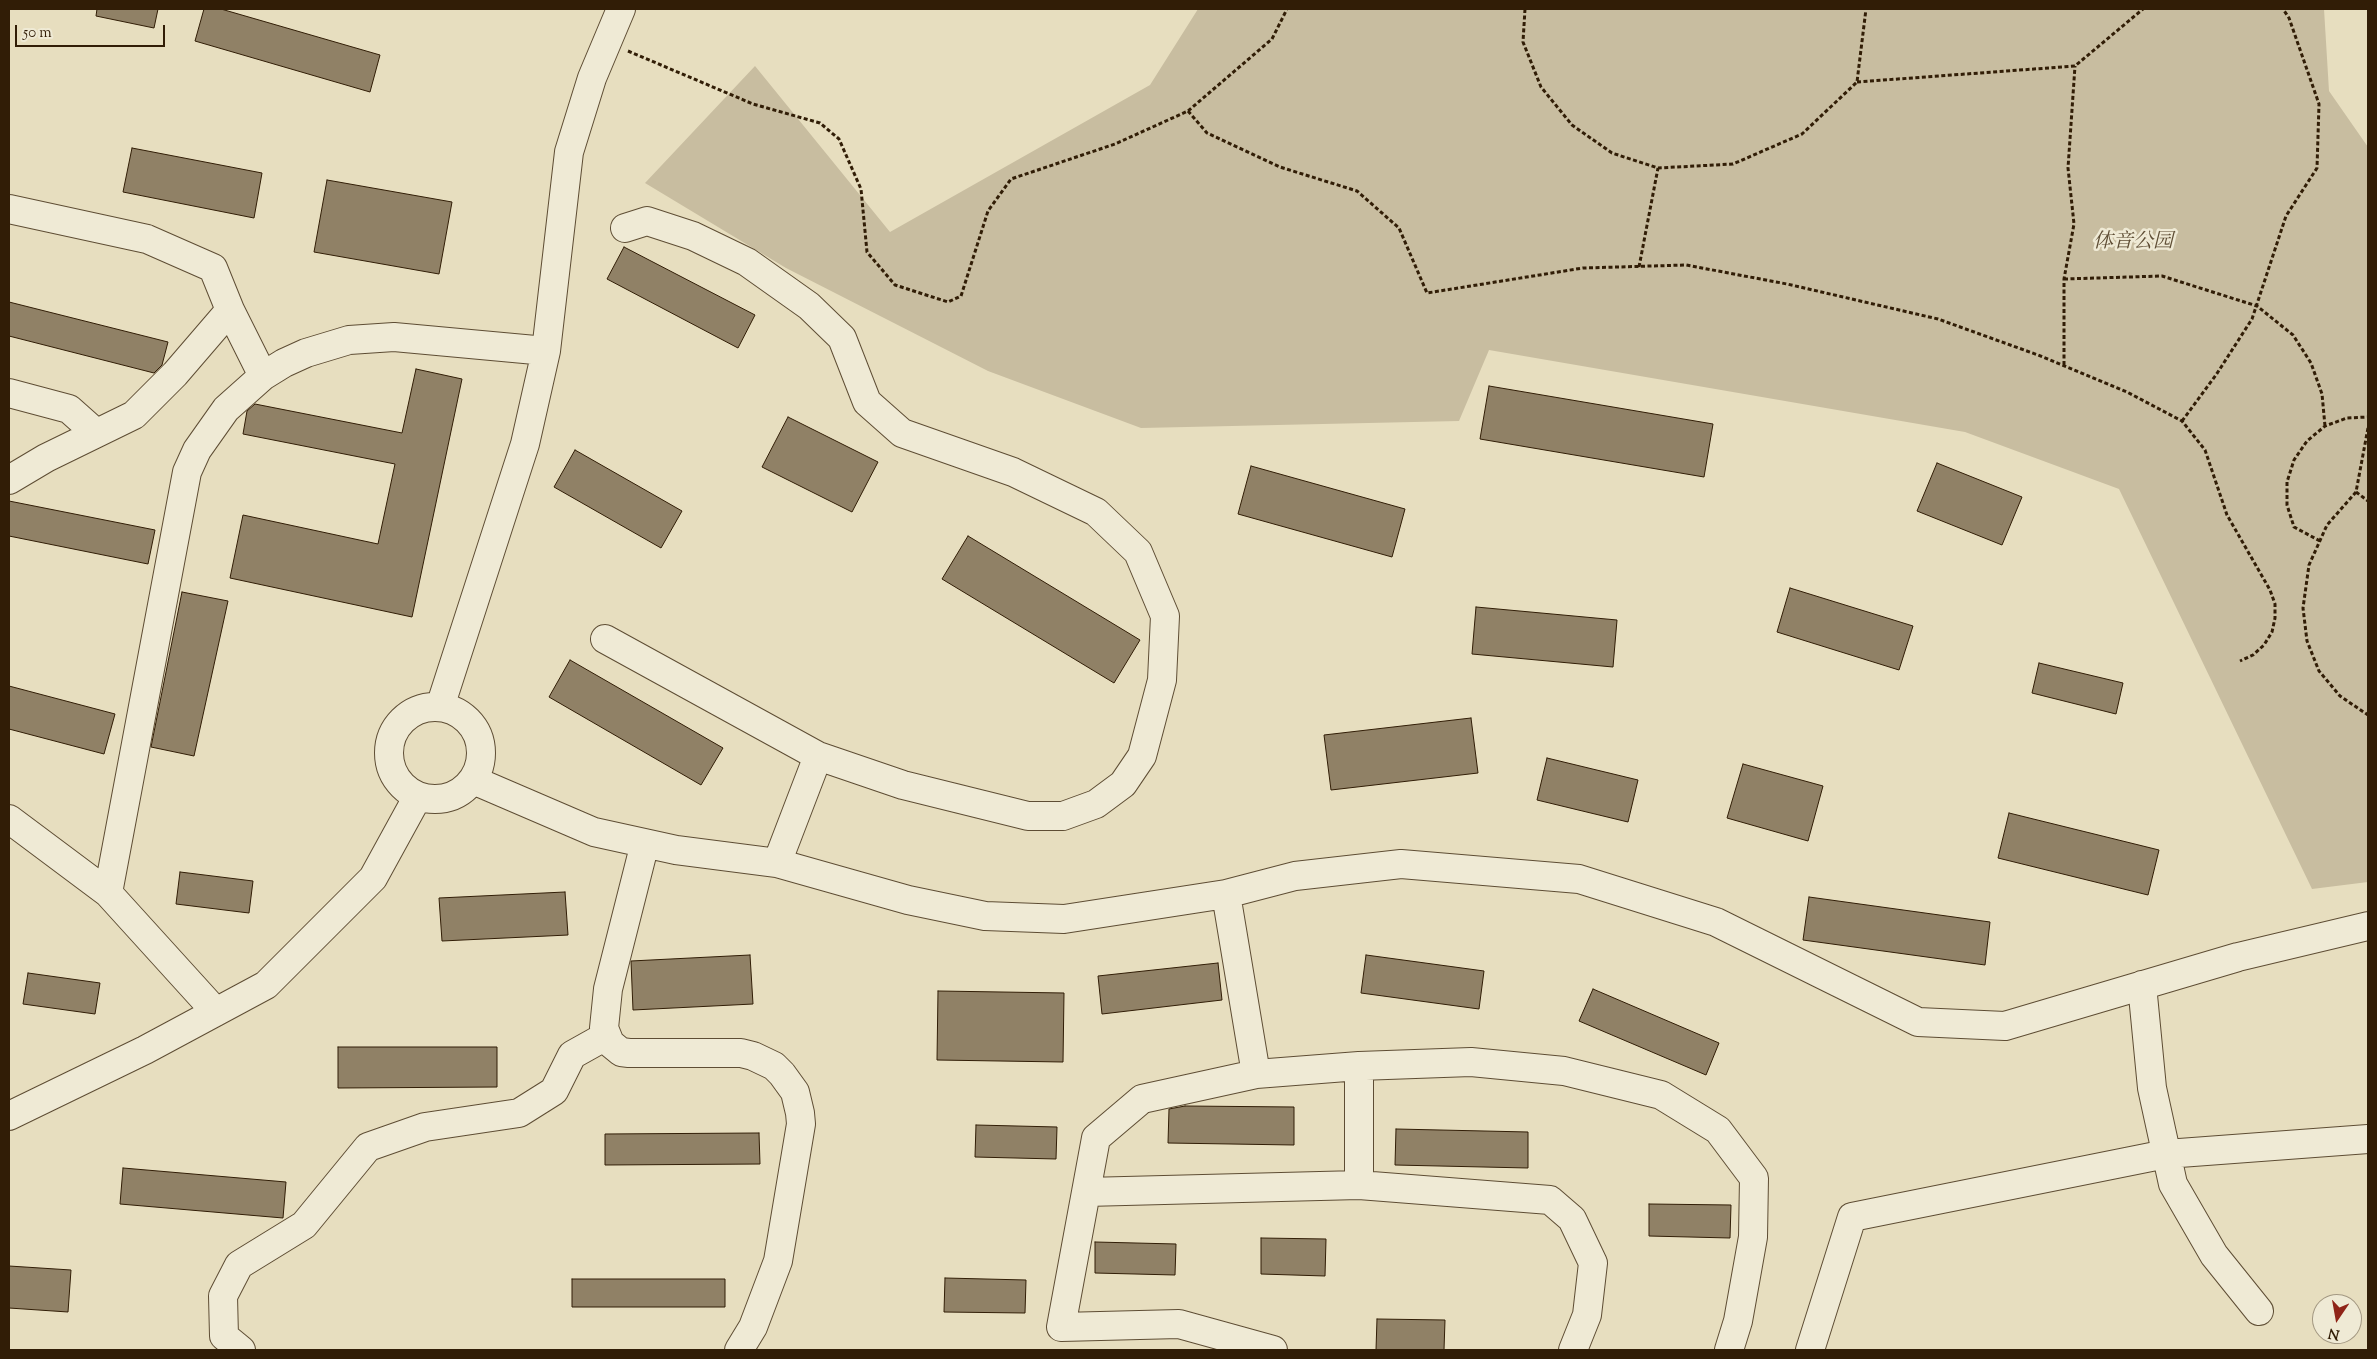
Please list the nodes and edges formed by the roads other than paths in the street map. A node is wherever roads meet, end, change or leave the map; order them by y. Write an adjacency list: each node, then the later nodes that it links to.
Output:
1 (621, 9): 5 (street)
2 (9, 209): 4 (street)
3 (625, 228): 12 (street)
4 (230, 310): 6 (street); 8 (street)
5 (546, 351): 6 (street); 11 (street)
6 (263, 376): 18 (street)
7 (9, 393): 8 (street)
8 (96, 434): 9 (street)
9 (9, 480)
10 (605, 638): 12 (street)
11 (440, 707): 13 (street); 14 (street)
12 (818, 756): 17 (street)
13 (473, 780): 14 (street); 16 (street)
14 (418, 796): 22 (street)
15 (9, 819): 18 (street)
16 (645, 843): 17 (street); 23 (street)
17 (778, 863): 19 (street)
18 (108, 893): 22 (street)
19 (1226, 894): 21 (street); 25 (street)
20 (2368, 926): 21 (street)
21 (2142, 985): 28 (street)
22 (216, 1012): 26 (street)
23 (606, 1036): 32 (street); 33 (street)
24 (1359, 1066): 25 (street); 29 (street); 36 (street)
25 (1256, 1074): 30 (street)
26 (9, 1116)
27 (2368, 1139): 28 (street)
28 (2166, 1154): 31 (street); 37 (street)
29 (1359, 1185): 30 (street); 35 (street)
30 (1086, 1192): 34 (street)
31 (2259, 1311)
32 (241, 1350)
33 (739, 1350)
34 (1273, 1350)
35 (1572, 1350)
36 (1729, 1350)
37 (1810, 1350)

